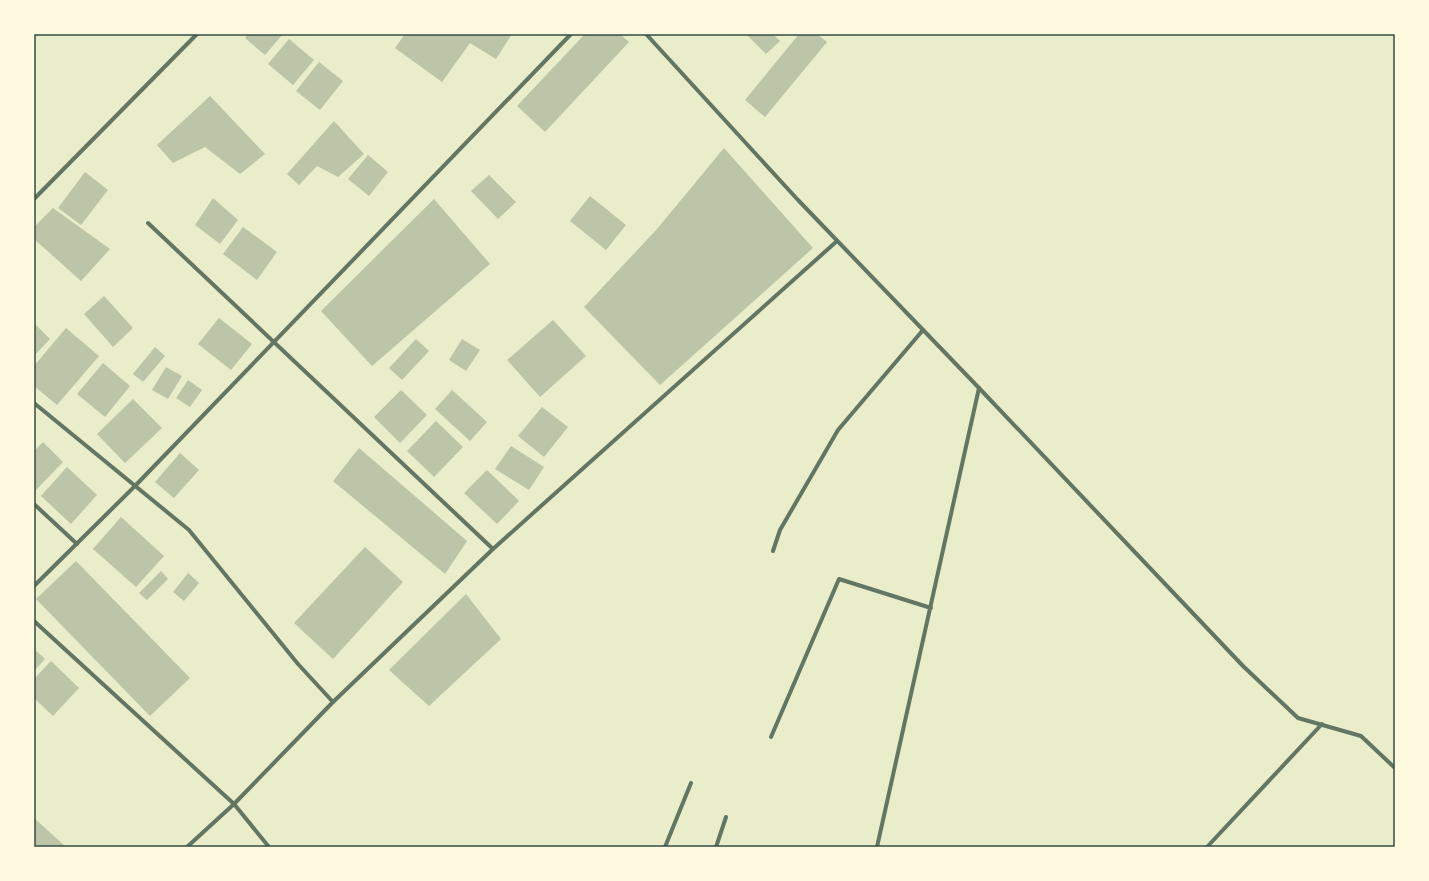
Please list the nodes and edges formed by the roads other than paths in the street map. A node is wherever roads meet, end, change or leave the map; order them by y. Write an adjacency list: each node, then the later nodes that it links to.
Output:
1 (197, 34): 4 (street)
2 (571, 34): 8 (street)
3 (646, 34): 6 (street)
4 (34, 199)
5 (148, 223): 8 (street)
6 (837, 241): 7 (street); 14 (street)
7 (923, 330): 9 (street); 15 (street)
8 (275, 342): 11 (street); 14 (street)
9 (980, 388): 17 (street); 20 (street)
10 (34, 403): 11 (street)
11 (136, 486): 13 (street); 19 (street)
12 (34, 504): 13 (street)
13 (77, 544): 16 (street)
14 (493, 549): 19 (street)
15 (773, 551)
16 (34, 586)
17 (931, 608): 21 (street); 30 (street)
18 (34, 622): 24 (street)
19 (333, 702): 24 (street)
20 (1322, 724): 22 (street); 31 (street)
21 (770, 737)
22 (1395, 768)
23 (690, 783): 28 (street)
24 (234, 804): 26 (street); 27 (street)
25 (726, 817): 29 (street)
26 (187, 847)
27 (269, 847)
28 (665, 847)
29 (716, 847)
30 (877, 847)
31 (1206, 847)

